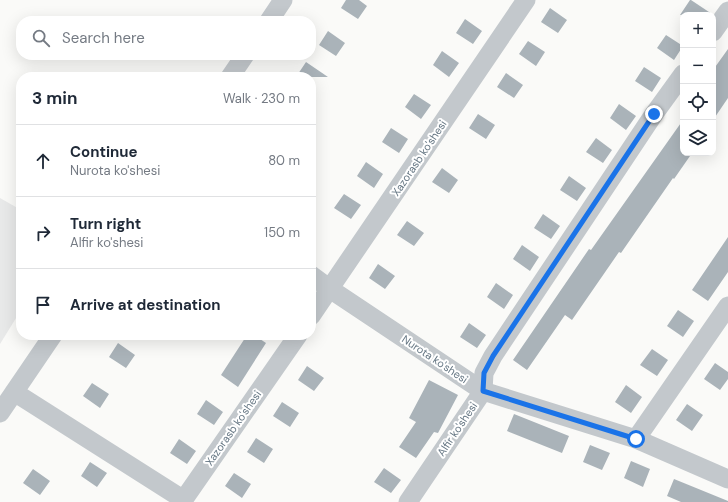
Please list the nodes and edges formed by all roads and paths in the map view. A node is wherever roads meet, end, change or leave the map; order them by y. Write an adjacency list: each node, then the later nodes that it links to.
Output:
1 (283, 0): 4 (street)
2 (526, 0): 10 (street, Xazorasb ko'shesi)
3 (728, 11): 5 (street)
4 (272, 16)
5 (716, 28)
6 (242, 60): 7 (street)
7 (233, 72)
8 (680, 78): 15 (street, Alfir ko'shesi)
9 (316, 279): 10 (street, Nurota ko'shesi)
10 (330, 289): 12 (street, Xazorasb ko'shesi); 15 (street, Nurota ko'shesi)
11 (728, 306): 18 (street)
12 (316, 309)
13 (50, 340): 16 (street)
14 (295, 340): 20 (street, Xazorasb ko'shesi)
15 (483, 391): 18 (street, Nurota ko'shesi); 21 (street, Alfir ko'shesi)
16 (14, 392): 17 (street); 20 (street)
17 (0, 413)
18 (636, 439): 19 (street, Nurota ko'shesi)
19 (728, 479)
20 (183, 501)
21 (408, 502)

